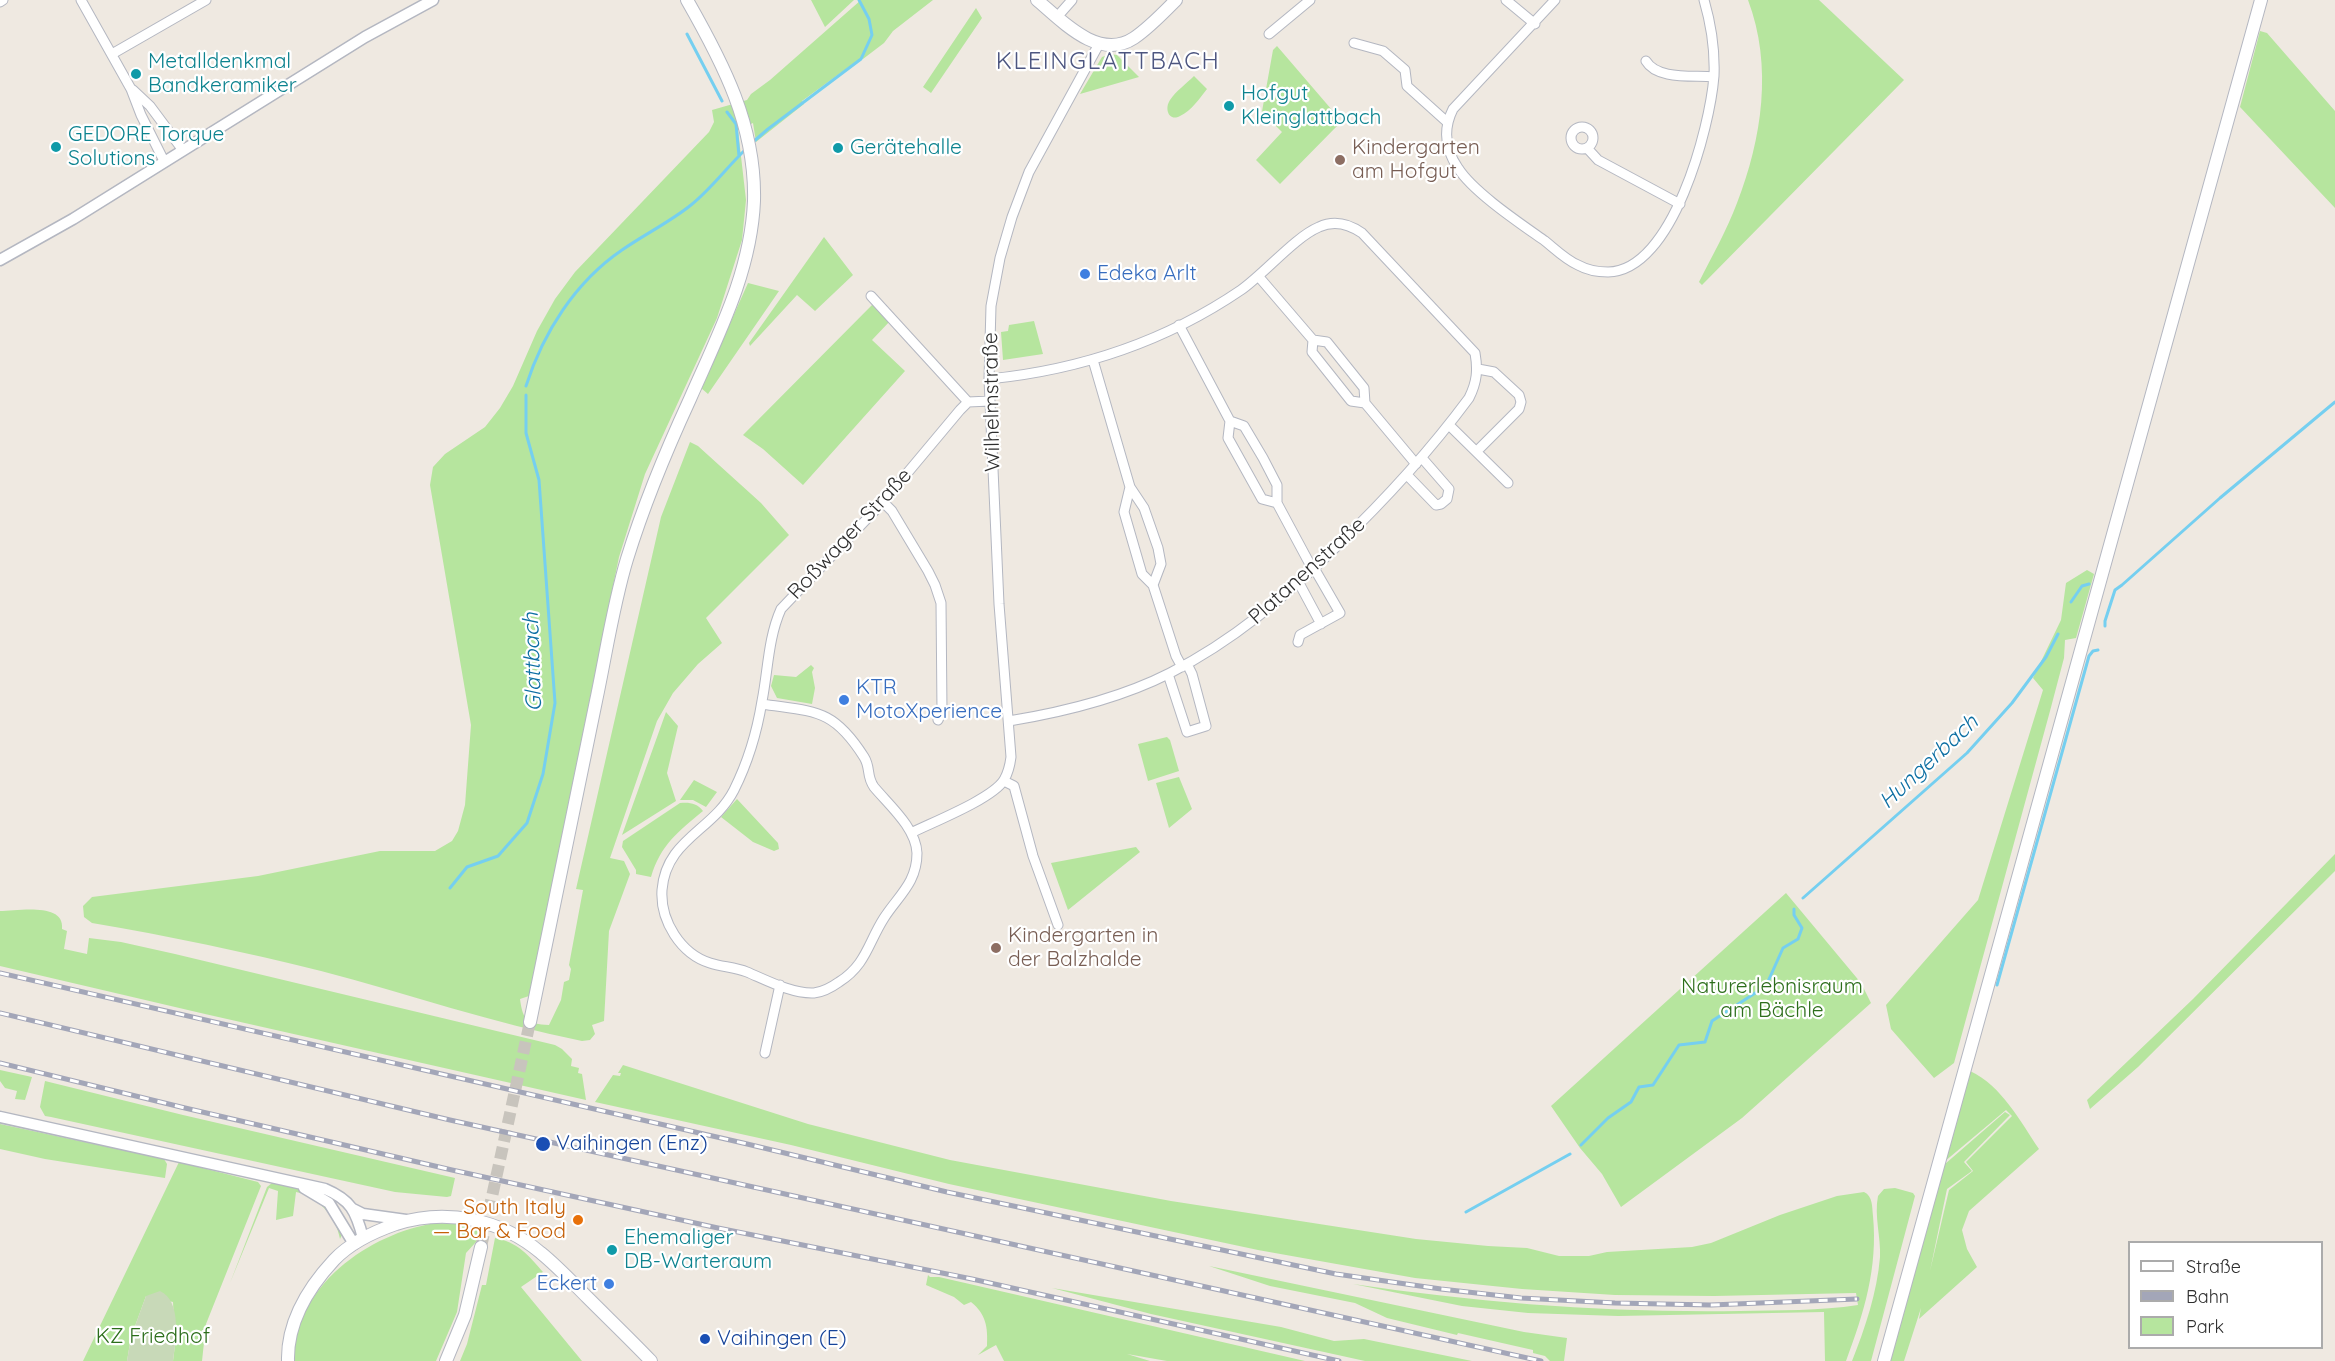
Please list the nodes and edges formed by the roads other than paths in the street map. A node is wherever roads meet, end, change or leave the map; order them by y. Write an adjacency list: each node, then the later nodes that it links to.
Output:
1 (81, 0): 18 (street)
2 (206, 0): 18 (street)
3 (433, 0): 24 (street)
4 (687, 0): 61 (main road)
5 (1037, 0): 13 (main road)
6 (1072, 0): 13 (street)
7 (1176, 0): 17 (main road)
8 (1310, 0): 15 (street)
9 (1506, 0): 14 (street)
10 (1555, 0): 14 (street)
11 (1704, 0): 20 (street)
12 (2261, 0): 72 (main road)
13 (1057, 17): 17 (main road)
14 (1535, 24): 22 (street)
15 (1269, 34)
16 (1354, 43): 22 (street)
17 (1099, 44): 34 (street, Wilhelmstraße)
18 (112, 54): 21 (street)
19 (1646, 61): 20 (street)
20 (1713, 77): 26 (street)
21 (131, 88): 24 (street); 25 (street)
22 (1447, 122): 26 (street)
23 (1587, 148): 26 (street)
24 (182, 149): 25 (street)
25 (164, 161): 27 (street)
26 (1680, 204)
27 (0, 260)
28 (1259, 277): 30 (street); 31 (street); 33 (street)
29 (872, 296): 36 (street)
30 (1179, 325): 32 (street); 38 (street)
31 (1312, 340): 37 (street); 37 (street)
32 (1093, 360): 34 (street); 44 (street)
33 (1478, 369): 39 (street, Platanenstraße); 40 (street)
34 (989, 379): 35 (street, Wilhelmstraße)
35 (990, 401): 36 (street); 56 (street, Wilhelmstraße)
36 (968, 402): 45 (street, Roßwager Straße)
37 (1365, 403): 41 (street)
38 (1230, 421): 46 (street); 46 (street)
39 (1449, 425): 40 (street); 41 (street, Platanenstraße)
40 (1477, 451): 43 (street)
41 (1419, 461): 42 (street, Platanenstraße); 42 (street)
42 (1407, 475): 47 (street, Platanenstraße)
43 (1508, 483)
44 (1130, 487): 49 (street); 49 (street)
45 (883, 502): 54 (street, Roßwager Straße); 55 (street)
46 (1277, 503): 47 (street)
47 (1313, 569): 48 (street, Platanenstraße); 50 (street)
48 (1299, 583): 50 (street); 52 (street, Platanenstraße)
49 (1153, 585): 52 (street)
50 (1321, 624): 51 (street)
51 (1298, 642)
52 (1184, 665): 53 (street, Platanenstraße); 53 (street)
53 (1168, 674): 56 (street, Platanenstraße)
54 (762, 704): 58 (street, Roßwager Straße); 60 (street, Roßwager Straße)
55 (938, 720)
56 (1010, 721): 57 (street, Wilhelmstraße)
57 (1004, 781): 58 (street); 59 (street)
58 (911, 833): 60 (street, Roßwager Straße)
59 (1058, 925)
60 (780, 985): 62 (street)
61 (530, 1022)
62 (765, 1053)
63 (0, 1118): 64 (street)
64 (298, 1184): 65 (street); 67 (street)
65 (353, 1209): 66 (street); 67 (street)
66 (409, 1220): 67 (main road); 71 (main road)
67 (358, 1241): 69 (main road)
68 (481, 1247): 70 (main road)
69 (288, 1361)
70 (446, 1361)
71 (651, 1361)
72 (1884, 1361)

